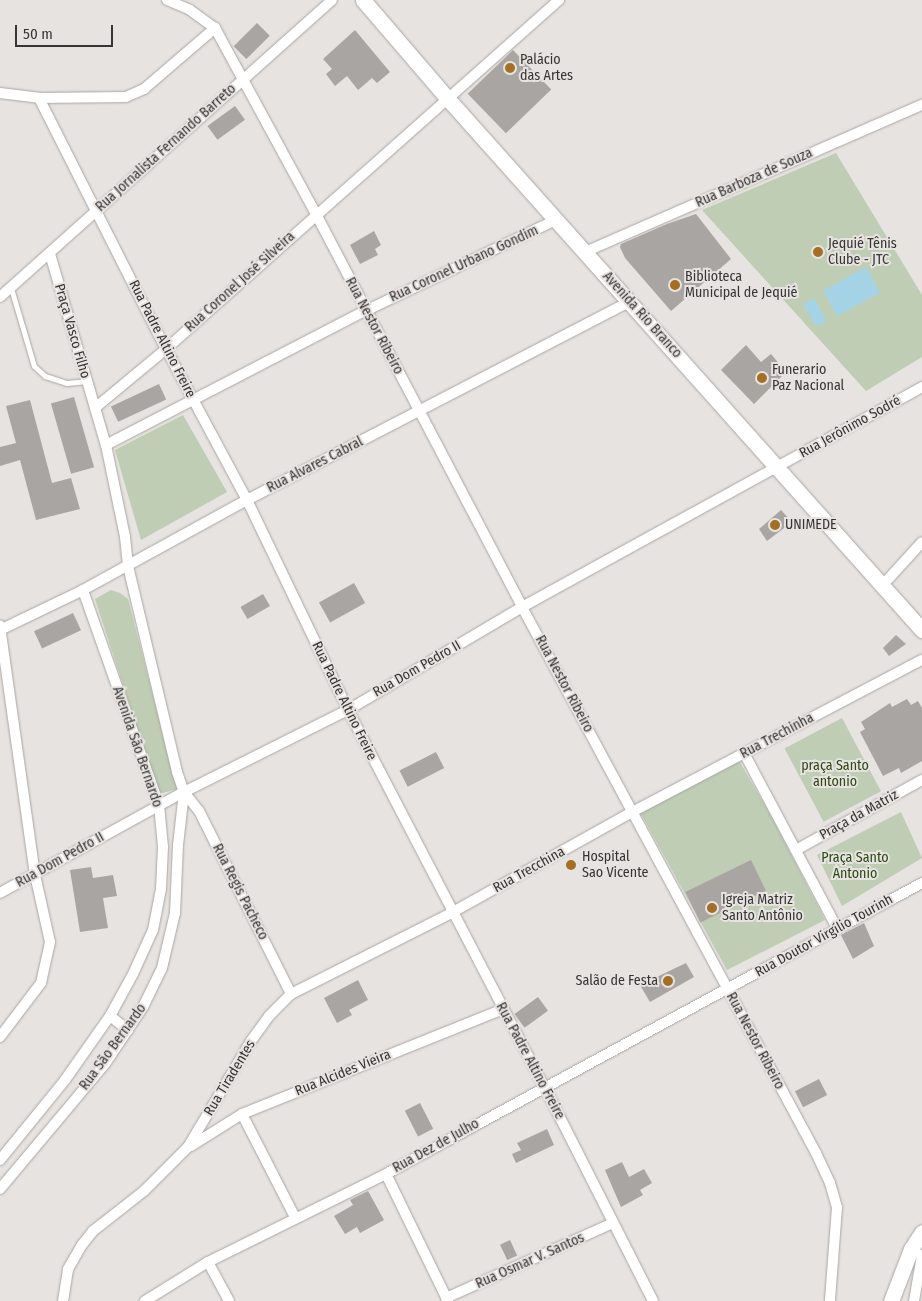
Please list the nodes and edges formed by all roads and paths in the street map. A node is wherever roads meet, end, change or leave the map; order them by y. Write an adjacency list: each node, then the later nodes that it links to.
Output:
1 (168, 0): 5 (street)
2 (332, 0): 6 (street, Rua Jornalista Fernando Barreto)
3 (363, 0): 9 (main road, Avenida Rio Branco)
4 (559, 0): 9 (street, Rua Coronel José Silveira)
5 (215, 28): 6 (street, Rua Nestor Ribeiro); 8 (street)
6 (243, 79): 11 (street, Rua Jornalista Fernando Barreto); 12 (street, Rua Nestor Ribeiro)
7 (0, 93): 8 (street)
8 (39, 98): 11 (street, Rua Padre Altino Freire)
9 (448, 99): 12 (street, Rua Coronel José Silveira); 13 (main road, Avenida Rio Branco)
10 (922, 105): 14 (street, Rua Barboza de Souza)
11 (96, 210): 15 (street, Rua Jornalista Fernando Barreto); 20 (street, Rua Padre Altino Freire)
12 (316, 214): 19 (street, Rua Nestor Ribeiro); 20 (street, Rua Coronel José Silveira)
13 (556, 220): 14 (main road, Avenida Rio Branco); 19 (street, Rua Coronel Urbano Gondim)
14 (585, 252): 18 (main road, Avenida Rio Branco)
15 (50, 254): 16 (street, Rua Jornalista Fernando Barreto); 21 (street, Praça Vasco Filho)
16 (11, 288): 17 (street, Rua Jornalista Fernando Barreto); 21 (lane)
17 (0, 297)
18 (629, 302): 25 (street, Rua Alvares Cabral); 27 (main road, Avenida Rio Branco)
19 (365, 310): 23 (street, Rua Coronel Urbano Gondim); 25 (street, Rua Nestor Ribeiro)
20 (166, 349): 23 (street, Rua Padre Altino Freire); 24 (street, Rua Coronel José Silveira)
21 (87, 381): 24 (street, Praça Vasco Filho)
22 (922, 387): 27 (street, Rua Jerônimo Sodré)
23 (192, 398): 26 (street, Rua Coronel Urbano Gondim); 28 (street, Rua Padre Altino Freire)
24 (94, 408): 26 (street, Praça Vasco Filho)
25 (419, 411): 28 (street, Rua Alvares Cabral); 33 (street, Rua Nestor Ribeiro)
26 (106, 445): 30 (street, Praça Vasco Filho)
27 (778, 468): 31 (main road, Avenida Rio Branco); 33 (street, Rua Dom Pedro II)
28 (247, 500): 30 (street, Rua Alvares Cabral); 37 (street, Rua Padre Altino Freire)
29 (922, 542): 31 (street)
30 (128, 566): 32 (street, Rua Alvares Cabral); 40 (street)
31 (882, 586): 35 (main road, Avenida Rio Branco)
32 (83, 590): 34 (street, Rua Alvares Cabral); 41 (street, Avenida São Bernardo)
33 (522, 608): 37 (street, Rua Dom Pedro II); 42 (street, Rua Nestor Ribeiro)
34 (0, 628): 44 (street)
35 (922, 630)
36 (922, 660): 38 (street, Rua Trechinha)
37 (348, 710): 40 (street, Rua Dom Pedro II); 47 (street, Rua Padre Altino Freire)
38 (744, 753): 42 (street, Rua Trechinha); 43 (street)
39 (922, 780): 43 (street, Praça da Matriz)
40 (184, 792): 41 (street, Rua Dom Pedro II); 50 (street, Rua Regis Pacheco); 53 (street, Rua São Bernardo)
41 (159, 805): 44 (street, Rua Dom Pedro II); 52 (street, Avenida São Bernardo)
42 (632, 812): 47 (street, Rua Trecchina); 49 (street, Rua Nestor Ribeiro)
43 (796, 850): 48 (street)
44 (35, 875): 46 (street, Rua Dom Pedro II); 54 (street)
45 (922, 883): 48 (street, Rua Doutor Virgílio Tourinh)
46 (0, 893)
47 (453, 912): 50 (street, Rua Tiradentes); 51 (street, Rua Padre Altino Freire)
48 (837, 928): 49 (street, Rua Doutor Virgílio Tourinh)
49 (727, 990): 55 (street, Rua Dez de Julho); 71 (street, Rua Nestor Ribeiro)
50 (291, 994): 57 (street, Rua Tiradentes)
51 (503, 1009): 55 (street, Rua Padre Altino Freire); 56 (street, Rua Alcides Vieira)
52 (110, 1016): 53 (street); 58 (street, Avenida São Bernardo)
53 (128, 1030): 60 (street, Rua São Bernardo)
54 (0, 1037)
55 (544, 1086): 59 (street, Rua Dez de Julho); 62 (street, Rua Padre Altino Freire)
56 (242, 1114): 57 (street, Rua Alcides Vieira); 61 (street)
57 (188, 1147): 67 (street, Rua Tiradentes)
58 (0, 1160)
59 (386, 1174): 61 (street, Rua Dez de Julho); 66 (street)
60 (0, 1189)
61 (295, 1217): 65 (street, Rua Dez de Julho)
62 (613, 1223): 66 (street, Rua Osmar V. Santos); 70 (street, Rua Padre Altino Freire)
63 (922, 1232): 64 (main road)
64 (918, 1253): 72 (main road); 73 (street)
65 (208, 1262): 68 (street, Rua Dez de Julho); 69 (street)
66 (447, 1300)
67 (63, 1301)
68 (145, 1301)
69 (229, 1301)
70 (653, 1301)
71 (830, 1301)
72 (891, 1301)
73 (914, 1301)

